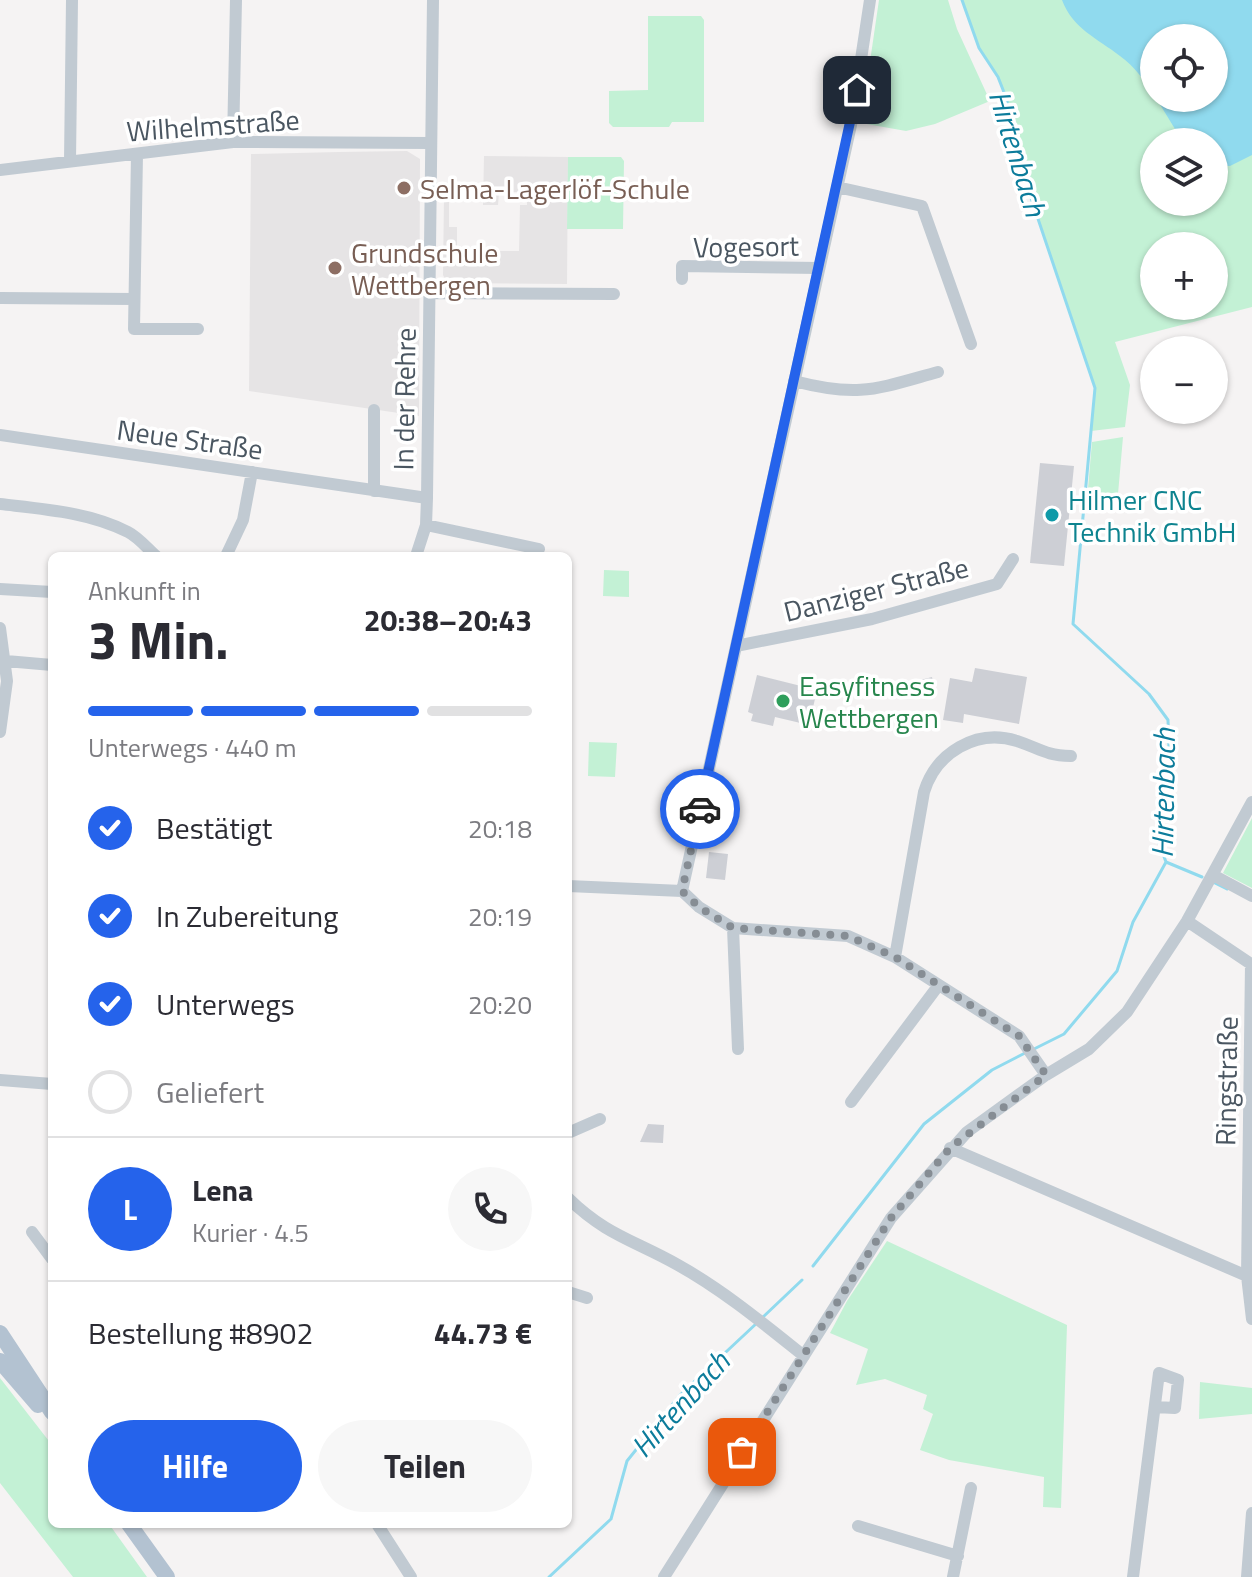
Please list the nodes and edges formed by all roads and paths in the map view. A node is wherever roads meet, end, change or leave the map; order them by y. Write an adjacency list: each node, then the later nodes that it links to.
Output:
1 (72, 0): 8 (street)
2 (236, 0): 5 (street)
3 (433, 0): 6 (street, In der Rehre)
4 (870, 0): 10 (street)
5 (233, 142): 6 (street, Wilhelmstraße); 7 (street, Wilhelmstraße)
6 (430, 143): 13 (street, In der Rehre)
7 (137, 154): 8 (street, Wilhelmstraße); 16 (street)
8 (70, 161): 9 (street, Wilhelmstraße)
9 (0, 170)
10 (837, 187): 11 (street); 18 (street)
11 (819, 268): 12 (street, Vogesort); 20 (street)
12 (682, 279)
13 (429, 293): 14 (street); 25 (street, In der Rehre)
14 (614, 294)
15 (0, 298): 16 (street)
16 (134, 299): 17 (street)
17 (198, 329)
18 (971, 344)
19 (938, 372): 20 (street)
20 (794, 381): 36 (street)
21 (374, 410): 24 (street)
22 (0, 435): 23 (street, Neue Straße)
23 (252, 472): 24 (street, Neue Straße); 30 (street)
24 (374, 491): 25 (street, Neue Straße)
25 (427, 498): 27 (street, In der Rehre)
26 (0, 504): 29 (street)
27 (426, 525): 28 (street); 31 (street, In der Rehre)
28 (539, 549)
29 (151, 552)
30 (228, 552)
31 (417, 552)
32 (1013, 559): 36 (street, Danziger Straße)
33 (0, 589): 34 (street)
34 (48, 592)
35 (0, 628): 37 (street)
36 (736, 646): 44 (street)
37 (6, 661): 38 (street); 39 (street)
38 (48, 665)
39 (0, 732)
40 (1071, 756): 48 (street)
41 (1252, 802): 42 (street)
42 (1213, 875): 45 (street); 46 (street)
43 (572, 886): 44 (street)
44 (682, 891): 47 (street)
45 (1252, 896)
46 (1187, 921): 51 (street); 61 (street, Ringstraße)
47 (733, 928): 48 (street); 50 (street)
48 (895, 957): 49 (street)
49 (938, 986): 51 (street); 54 (street)
50 (738, 1049)
51 (1046, 1075): 57 (street)
52 (0, 1080): 53 (street)
53 (48, 1084)
54 (851, 1102)
55 (600, 1119): 56 (street)
56 (572, 1131)
57 (950, 1148): 61 (street); 66 (street)
58 (572, 1202): 66 (street)
59 (32, 1232): 60 (street)
60 (48, 1254)
61 (1247, 1276): 64 (street, Ringstraße)
62 (572, 1293): 63 (street)
63 (587, 1298)
64 (1252, 1319)
65 (0, 1333): 68 (main road)
66 (804, 1356): 79 (street)
67 (0, 1361): 70 (main road)
68 (48, 1406)
69 (1155, 1407): 81 (street)
70 (48, 1416)
71 (971, 1488): 76 (street)
72 (1252, 1513): 82 (street)
73 (858, 1526): 76 (street)
74 (132, 1528): 77 (main road)
75 (380, 1528): 78 (street)
76 (958, 1556): 80 (street)
77 (167, 1577)
78 (411, 1577)
79 (664, 1577)
80 (953, 1577)
81 (1133, 1577)
82 (1247, 1577)

